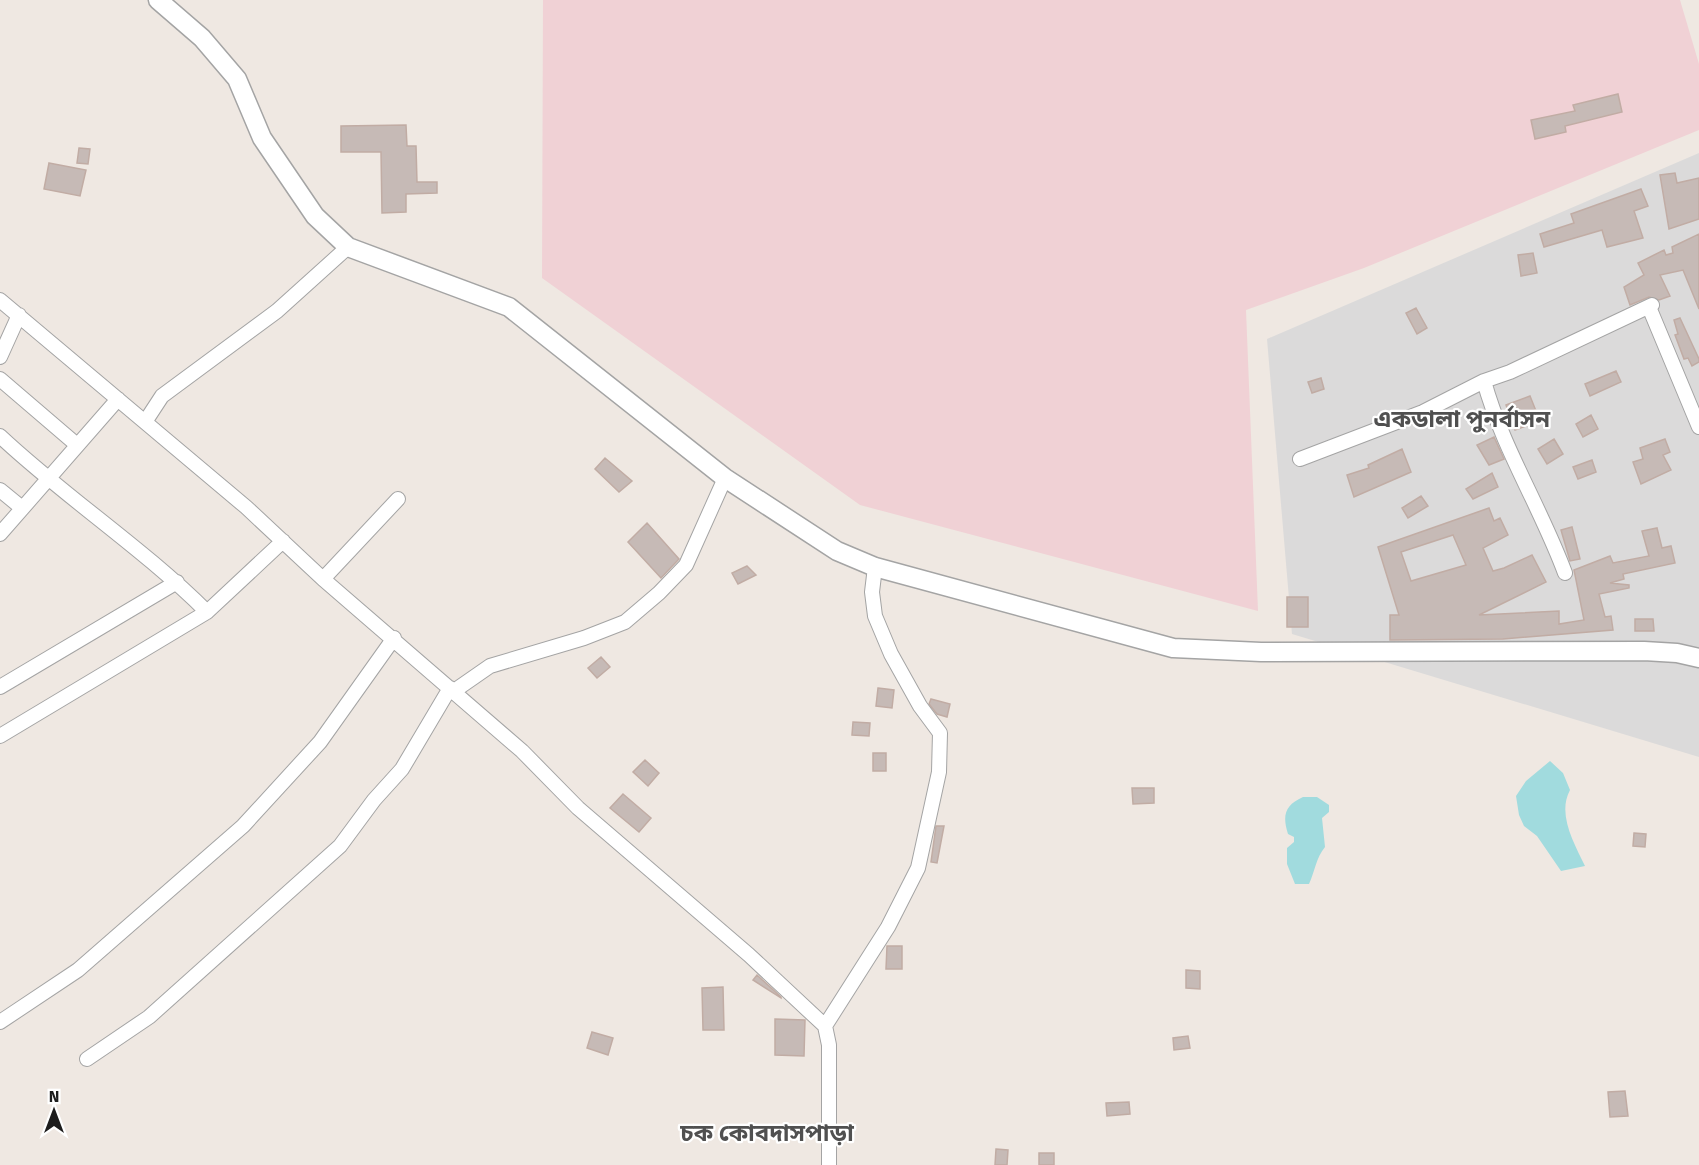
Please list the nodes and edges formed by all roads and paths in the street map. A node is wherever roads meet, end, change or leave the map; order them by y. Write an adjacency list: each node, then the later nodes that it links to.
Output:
1 (158, 0): 2 (street)
2 (348, 247): 9 (street); 15 (street)
3 (0, 300): 4 (street)
4 (19, 315): 5 (street); 8 (street)
5 (0, 357)
6 (0, 379): 12 (street)
7 (1484, 381): 10 (street); 13 (street); 22 (street)
8 (118, 399): 9 (street); 12 (street)
9 (145, 422): 20 (street)
10 (1699, 427)
11 (0, 436): 14 (street)
12 (77, 445): 14 (street)
13 (1300, 459)
14 (47, 478): 18 (street); 24 (street)
15 (725, 478): 21 (street); 29 (street)
16 (0, 490): 18 (street)
17 (398, 500): 23 (street)
18 (22, 508): 19 (street)
19 (0, 534)
20 (283, 541): 23 (street); 25 (street)
21 (875, 567): 27 (street); 32 (street)
22 (1565, 573)
23 (323, 579): 26 (street)
24 (177, 582): 25 (street); 28 (street)
25 (207, 612): 30 (street)
26 (394, 639): 29 (street); 31 (street)
27 (1699, 658)
28 (0, 687)
29 (452, 689): 32 (street); 33 (street)
30 (0, 736)
31 (0, 1022)
32 (825, 1026): 34 (street)
33 (87, 1059)
34 (829, 1165)

